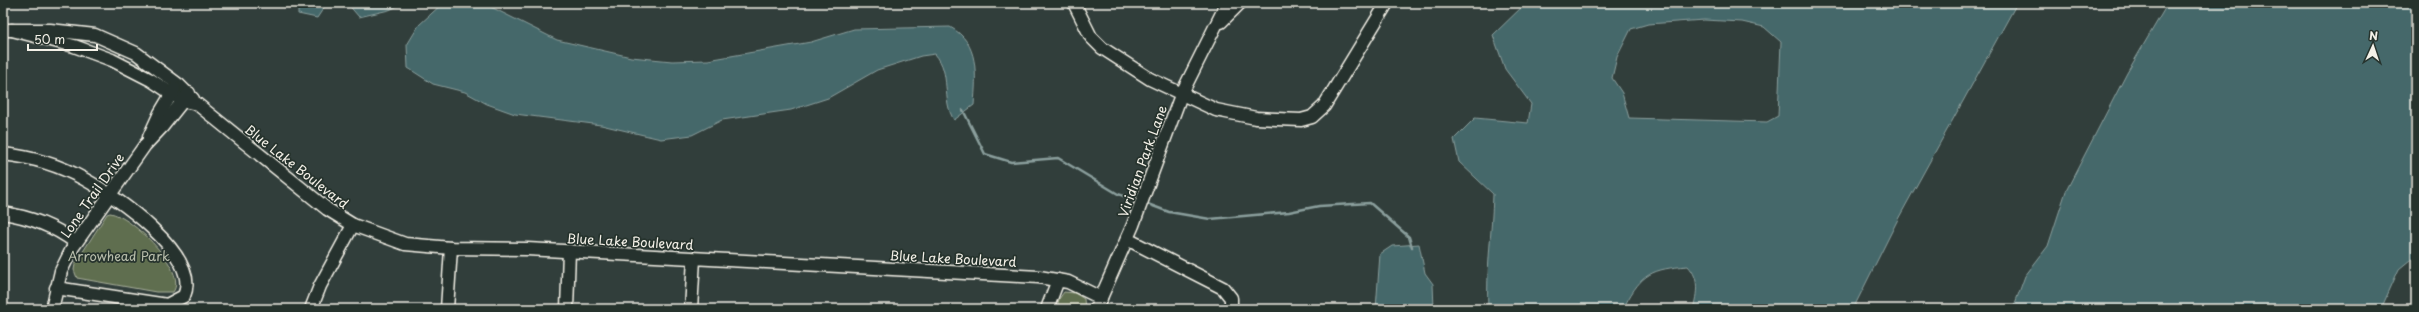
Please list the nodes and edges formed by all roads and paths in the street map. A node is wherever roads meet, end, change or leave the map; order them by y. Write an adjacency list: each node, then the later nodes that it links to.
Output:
1 (1227, 3): 5 (street, Viridian Park Lane)
2 (1240, 3): 5 (street, Viridian Park Lane)
3 (1387, 3): 8 (street)
4 (1078, 5): 8 (street)
5 (1218, 24): 8 (street, Viridian Park Lane)
6 (8, 30): 7 (street, Blue Lake Boulevard); 7 (street, Blue Lake Boulevard)
7 (175, 89): 9 (street, Blue Lake Boulevard); 10 (street, Lone Trail Drive)
8 (1181, 95): 15 (street, Viridian Park Lane)
9 (186, 97): 10 (street, Lone Trail Drive); 14 (street, Blue Lake Boulevard)
10 (145, 145): 12 (street, Lone Trail Drive)
11 (3, 154): 12 (street)
12 (109, 194): 16 (street, Lone Trail Drive); 21 (street)
13 (3, 214): 16 (street)
14 (353, 226): 17 (street, Blue Lake Boulevard); 24 (street)
15 (1127, 239): 22 (street, Viridian Park Lane); 29 (street)
16 (76, 242): 21 (street, Lone Trail Drive)
17 (451, 248): 18 (street, Blue Lake Boulevard); 25 (street)
18 (569, 251): 19 (street, Blue Lake Boulevard); 26 (street)
19 (694, 259): 20 (street, Blue Lake Boulevard); 27 (street)
20 (1058, 280): 22 (street, Blue Lake Boulevard); 28 (street)
21 (56, 288): 23 (street, Lone Trail Drive)
22 (1098, 304)
23 (52, 309)
24 (311, 309)
25 (447, 309)
26 (567, 309)
27 (690, 309)
28 (1047, 309)
29 (1231, 309)

